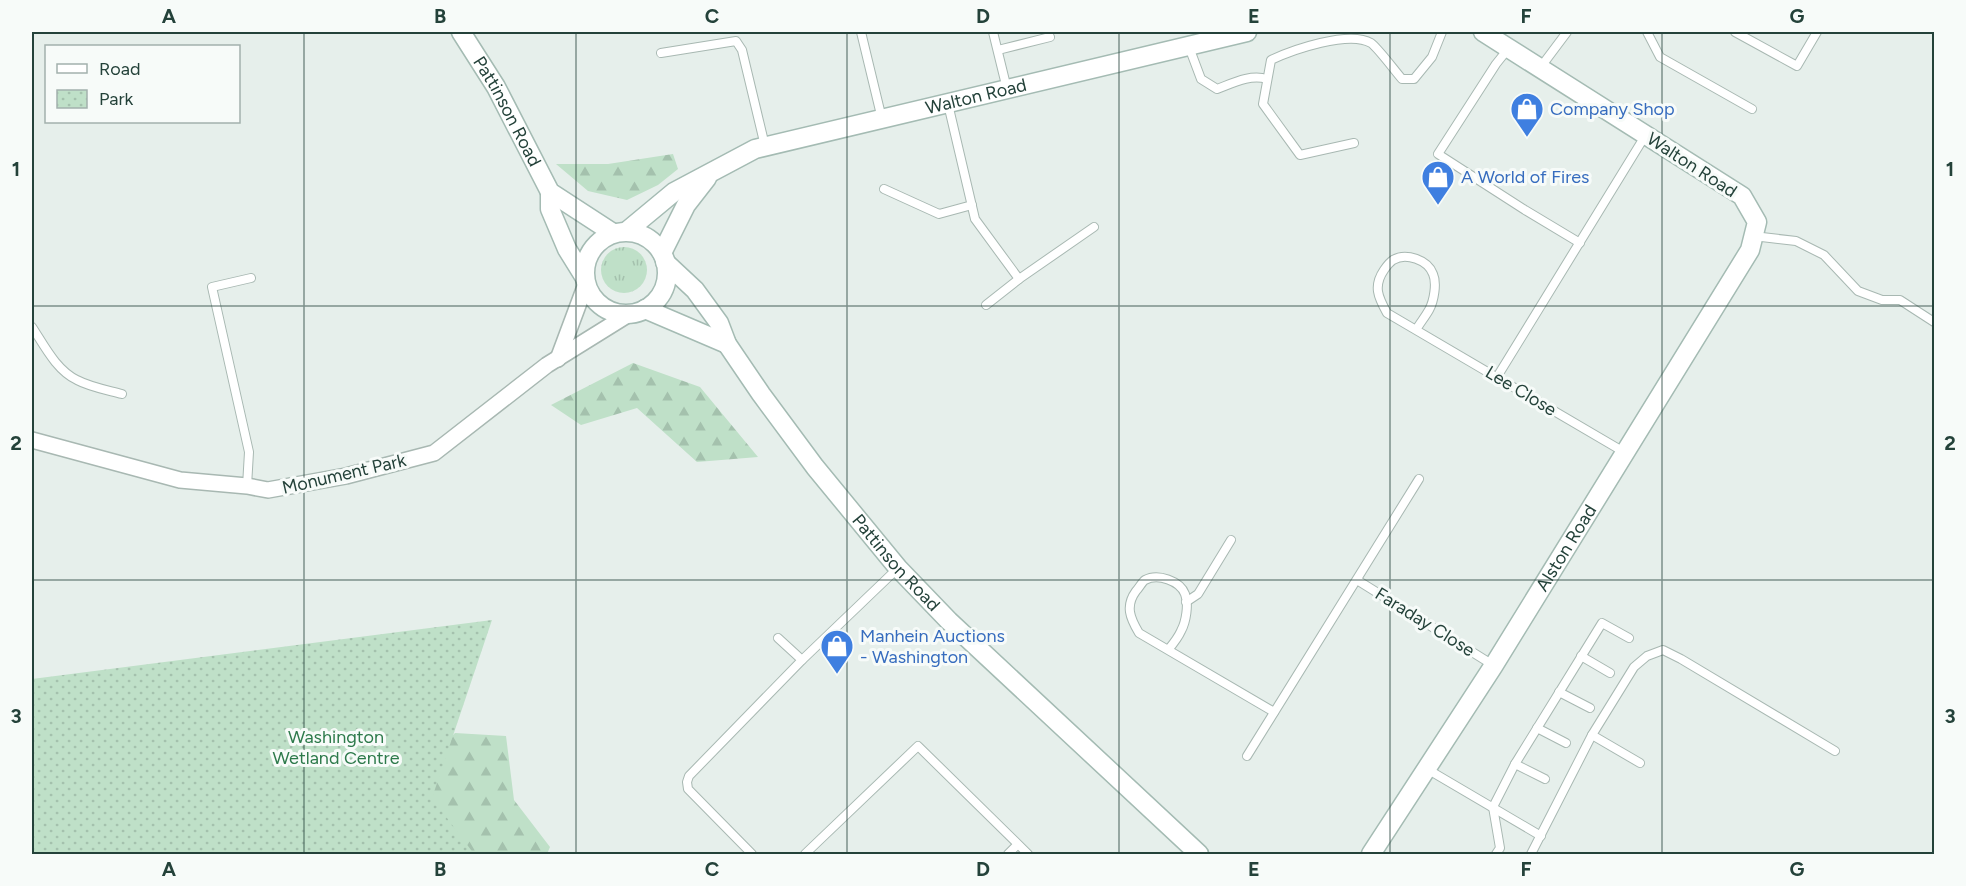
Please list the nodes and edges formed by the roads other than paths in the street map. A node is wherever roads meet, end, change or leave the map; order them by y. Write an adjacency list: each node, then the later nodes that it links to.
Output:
1 (461, 32): 27 (street, Pattinson Road)
2 (861, 32): 21 (lane)
3 (993, 32): 14 (lane)
4 (1247, 32): 12 (street, Walton Road)
5 (1442, 32): 17 (lane)
6 (1483, 32): 13 (street, Walton Road)
7 (1567, 32): 16 (lane)
8 (1647, 32): 20 (lane)
9 (1735, 32): 10 (lane)
10 (1817, 32)
11 (1050, 37): 14 (lane)
12 (1188, 45): 17 (lane); 18 (street, Walton Road)
13 (1509, 48): 16 (street, Walton Road); 32 (lane)
14 (998, 50): 18 (lane)
15 (661, 53): 24 (lane)
16 (1540, 68): 22 (street, Walton Road)
17 (1267, 79): 23 (lane)
18 (1007, 89): 19 (street, Walton Road)
19 (948, 103): 21 (street, Walton Road); 28 (lane)
20 (1752, 109)
21 (882, 119): 24 (street, Walton Road)
22 (1646, 135): 31 (street, Walton Road); 32 (lane)
23 (1354, 143)
24 (765, 146): 25 (street, Walton Road)
25 (710, 174): 30 (street, Walton Road); 33 (street, Walton Road)
26 (884, 189): 28 (lane)
27 (550, 192): 30 (street, Pattinson Road); 36 (street, Pattinson Road)
28 (972, 205): 35 (lane)
29 (1094, 227): 35 (lane)
30 (620, 232): 33 (street); 36 (street)
31 (1753, 236): 39 (lane); 47 (street, Alston Road)
32 (1580, 243): 44 (lane)
33 (664, 258): 38 (street); 42 (street, Pattinson Road)
34 (251, 278): 49 (lane)
35 (1019, 279): 37 (lane)
36 (585, 281): 38 (street); 43 (street)
37 (986, 305)
38 (637, 311): 42 (street); 43 (street, Monument Park)
39 (1935, 322)
40 (32, 327): 45 (lane)
41 (1416, 330): 41 (lane, Lee Close); 44 (lane, Lee Close)
42 (728, 345): 51 (street, Pattinson Road)
43 (558, 359): 49 (street, Monument Park)
44 (1497, 377): 47 (lane, Lee Close)
45 (122, 394)
46 (32, 440): 49 (street, Monument Park)
47 (1625, 453): 59 (street, Alston Road)
48 (1419, 479): 52 (lane, Faraday Close)
49 (247, 486)
50 (1231, 540): 53 (lane)
51 (898, 568): 58 (lane); 80 (street, Pattinson Road)
52 (1357, 580): 59 (lane, Faraday Close); 63 (lane, Faraday Close)
53 (1186, 602): 56 (lane); 56 (lane)
54 (778, 638): 58 (lane)
55 (1629, 638): 57 (lane)
56 (1168, 650): 63 (lane)
57 (1581, 656): 60 (lane); 61 (lane)
58 (802, 660): 76 (lane)
59 (1494, 665): 71 (street, Alston Road)
60 (1610, 673)
61 (1559, 692): 62 (lane); 64 (lane)
62 (1590, 708)
63 (1274, 712): 68 (lane, Faraday Close)
64 (1537, 728): 66 (lane); 70 (lane)
65 (1592, 735): 67 (lane); 69 (lane); 74 (lane)
66 (1566, 743)
67 (1835, 751)
68 (1247, 756)
69 (1640, 763)
70 (1515, 764): 72 (lane); 73 (lane)
71 (1427, 769): 73 (lane); 81 (street, Alston Road)
72 (1545, 779)
73 (1493, 807): 74 (lane); 82 (lane)
74 (1541, 836): 83 (lane)
75 (1017, 845): 77 (lane); 78 (lane); 79 (lane)
76 (752, 855)
77 (805, 855)
78 (1008, 855)
79 (1028, 855)
80 (1199, 855)
81 (1371, 855)
82 (1496, 855)
83 (1531, 855)

